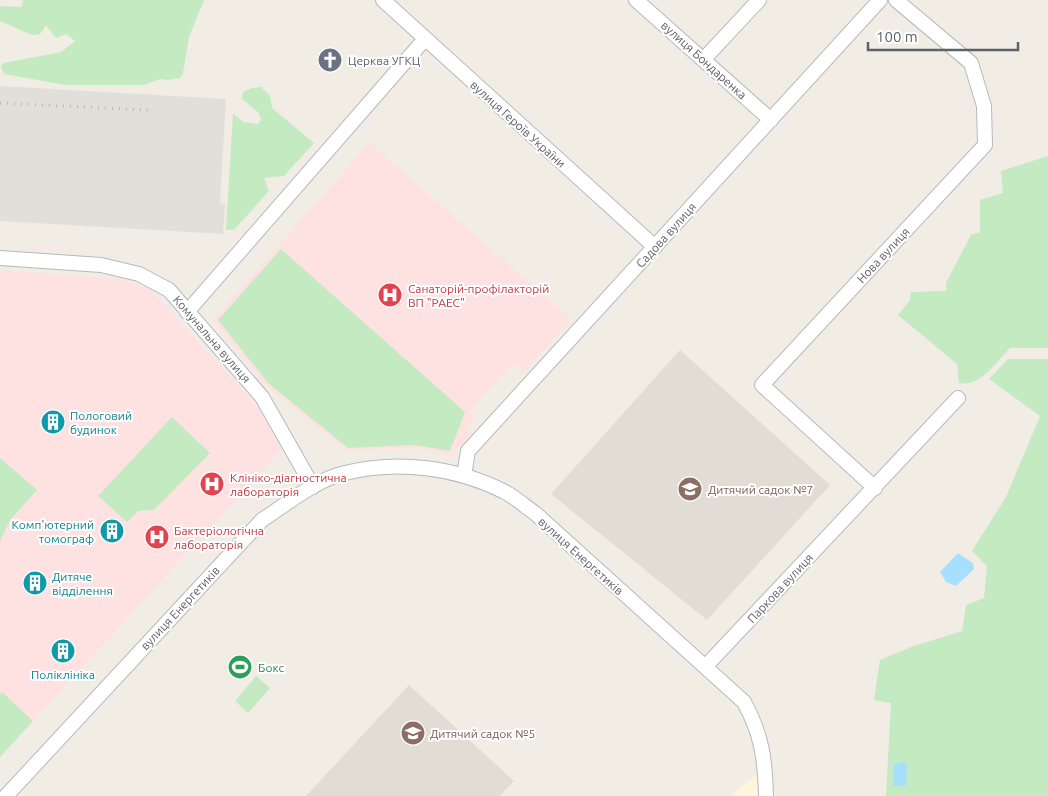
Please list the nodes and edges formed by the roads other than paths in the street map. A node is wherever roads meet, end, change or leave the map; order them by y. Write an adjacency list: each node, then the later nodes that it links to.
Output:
1 (383, 0): 6 (street, вулиця Героїв України)
2 (636, 0): 7 (street, вулиця Бондаренка)
3 (759, 0): 7 (street)
4 (880, 0): 8 (street, Садова вулиця)
5 (896, 0): 15 (street, Нова вулиця)
6 (424, 40): 9 (street, вулиця Героїв України); 11 (street)
7 (703, 60): 8 (street, вулиця Бондаренка)
8 (771, 120): 9 (street, Садова вулиця)
9 (655, 247): 13 (street, Садова вулиця)
10 (0, 258): 11 (street, Комунальна вулиця)
11 (187, 312): 14 (street, Комунальна вулиця)
12 (958, 398): 15 (street, Паркова вулиця)
13 (464, 476): 14 (street, вулиця Енергетиків); 16 (street, вулиця Енергетиків)
14 (312, 487): 17 (street, вулиця Енергетиків)
15 (875, 488): 16 (street, Паркова вулиця)
16 (705, 667): 18 (street)
17 (6, 796)
18 (766, 796)

